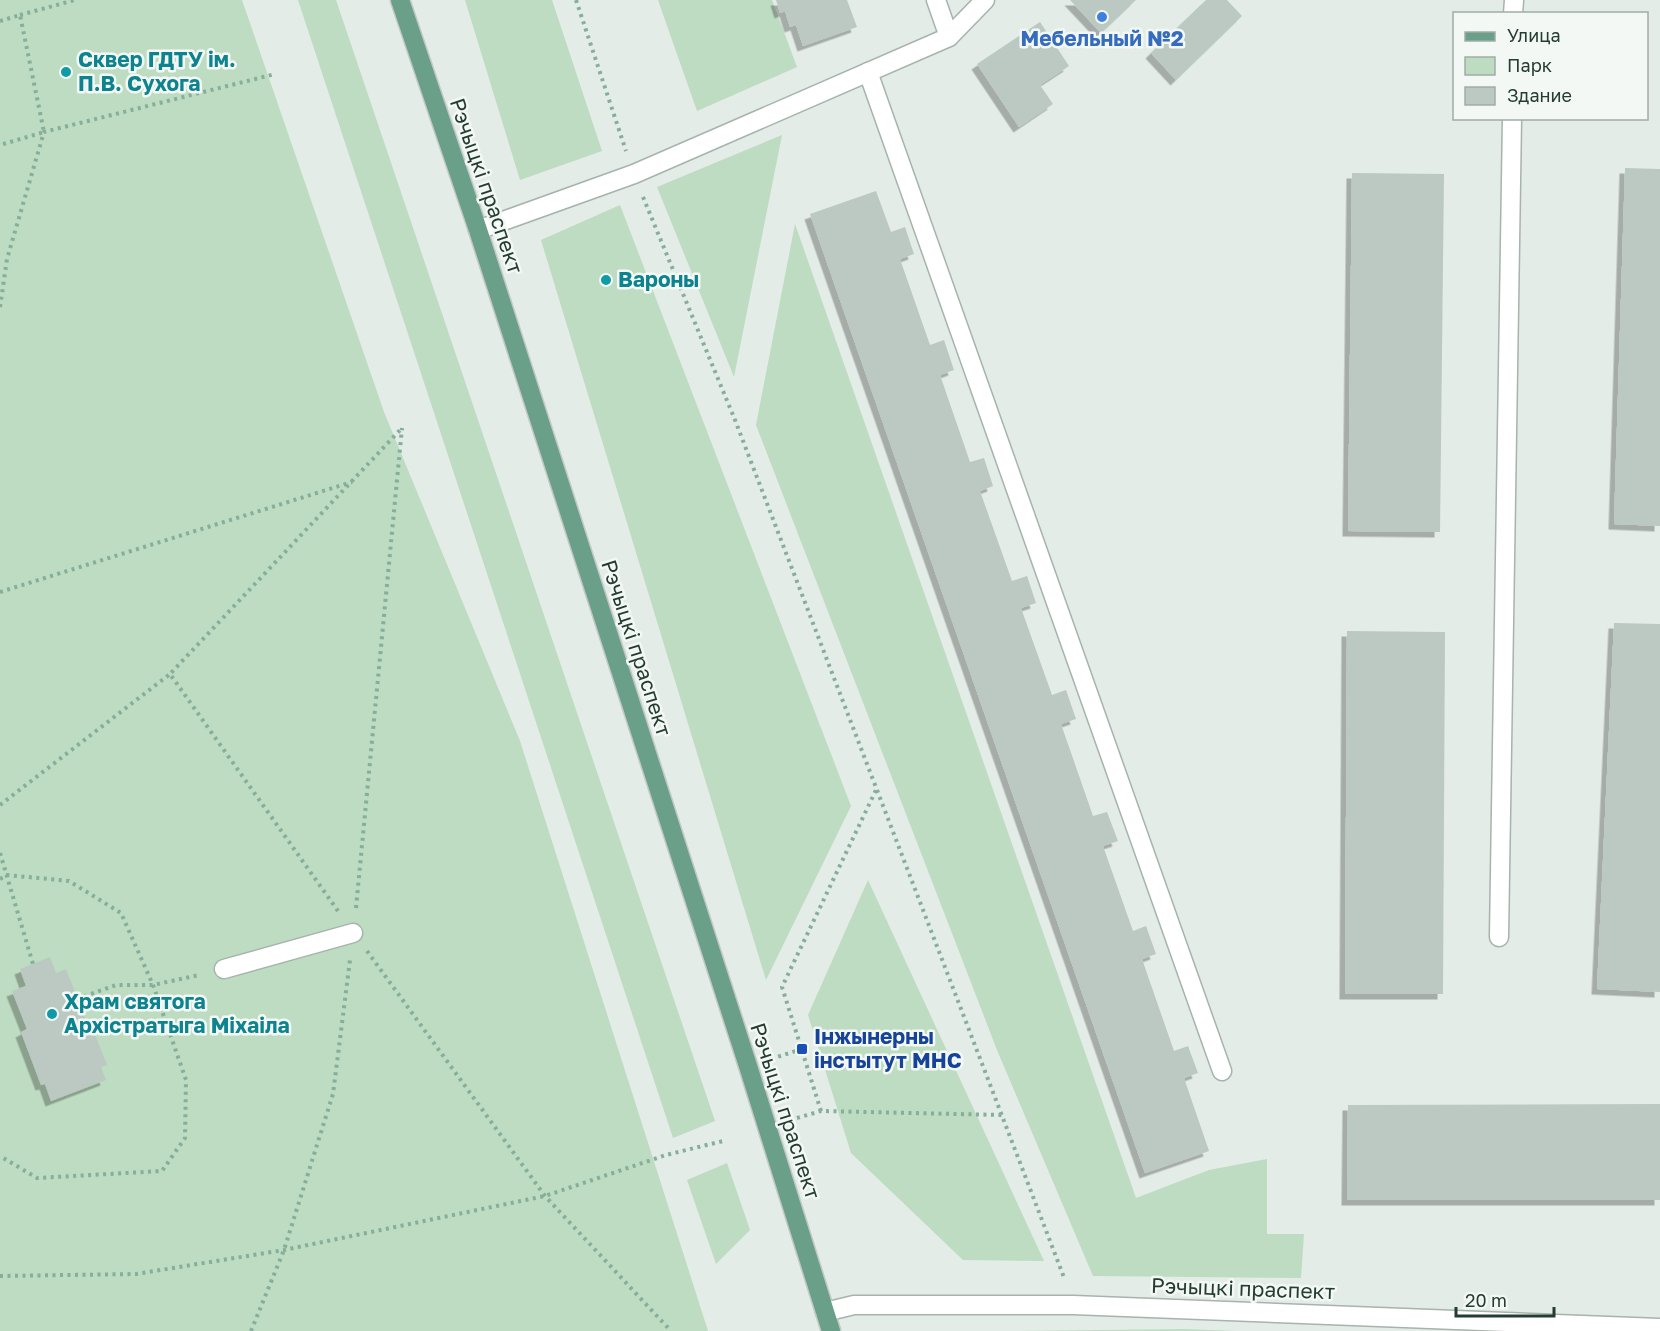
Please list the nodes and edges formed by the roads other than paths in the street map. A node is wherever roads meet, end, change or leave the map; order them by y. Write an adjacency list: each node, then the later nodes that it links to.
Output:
1 (400, 0): 7 (main road, Рэчыцкі праспект)
2 (936, 0): 4 (street)
3 (985, 0): 4 (street)
4 (949, 37): 5 (street)
5 (868, 72): 7 (street); 11 (street)
6 (1512, 120): 9 (street)
7 (478, 230): 12 (main road, Рэчыцкі праспект)
8 (353, 933): 10 (street)
9 (1499, 937)
10 (224, 969)
11 (1222, 1071)
12 (825, 1312): 13 (street, Рэчыцкі праспект); 14 (main road, Рэчыцкі праспект)
13 (1660, 1328)
14 (831, 1331)

